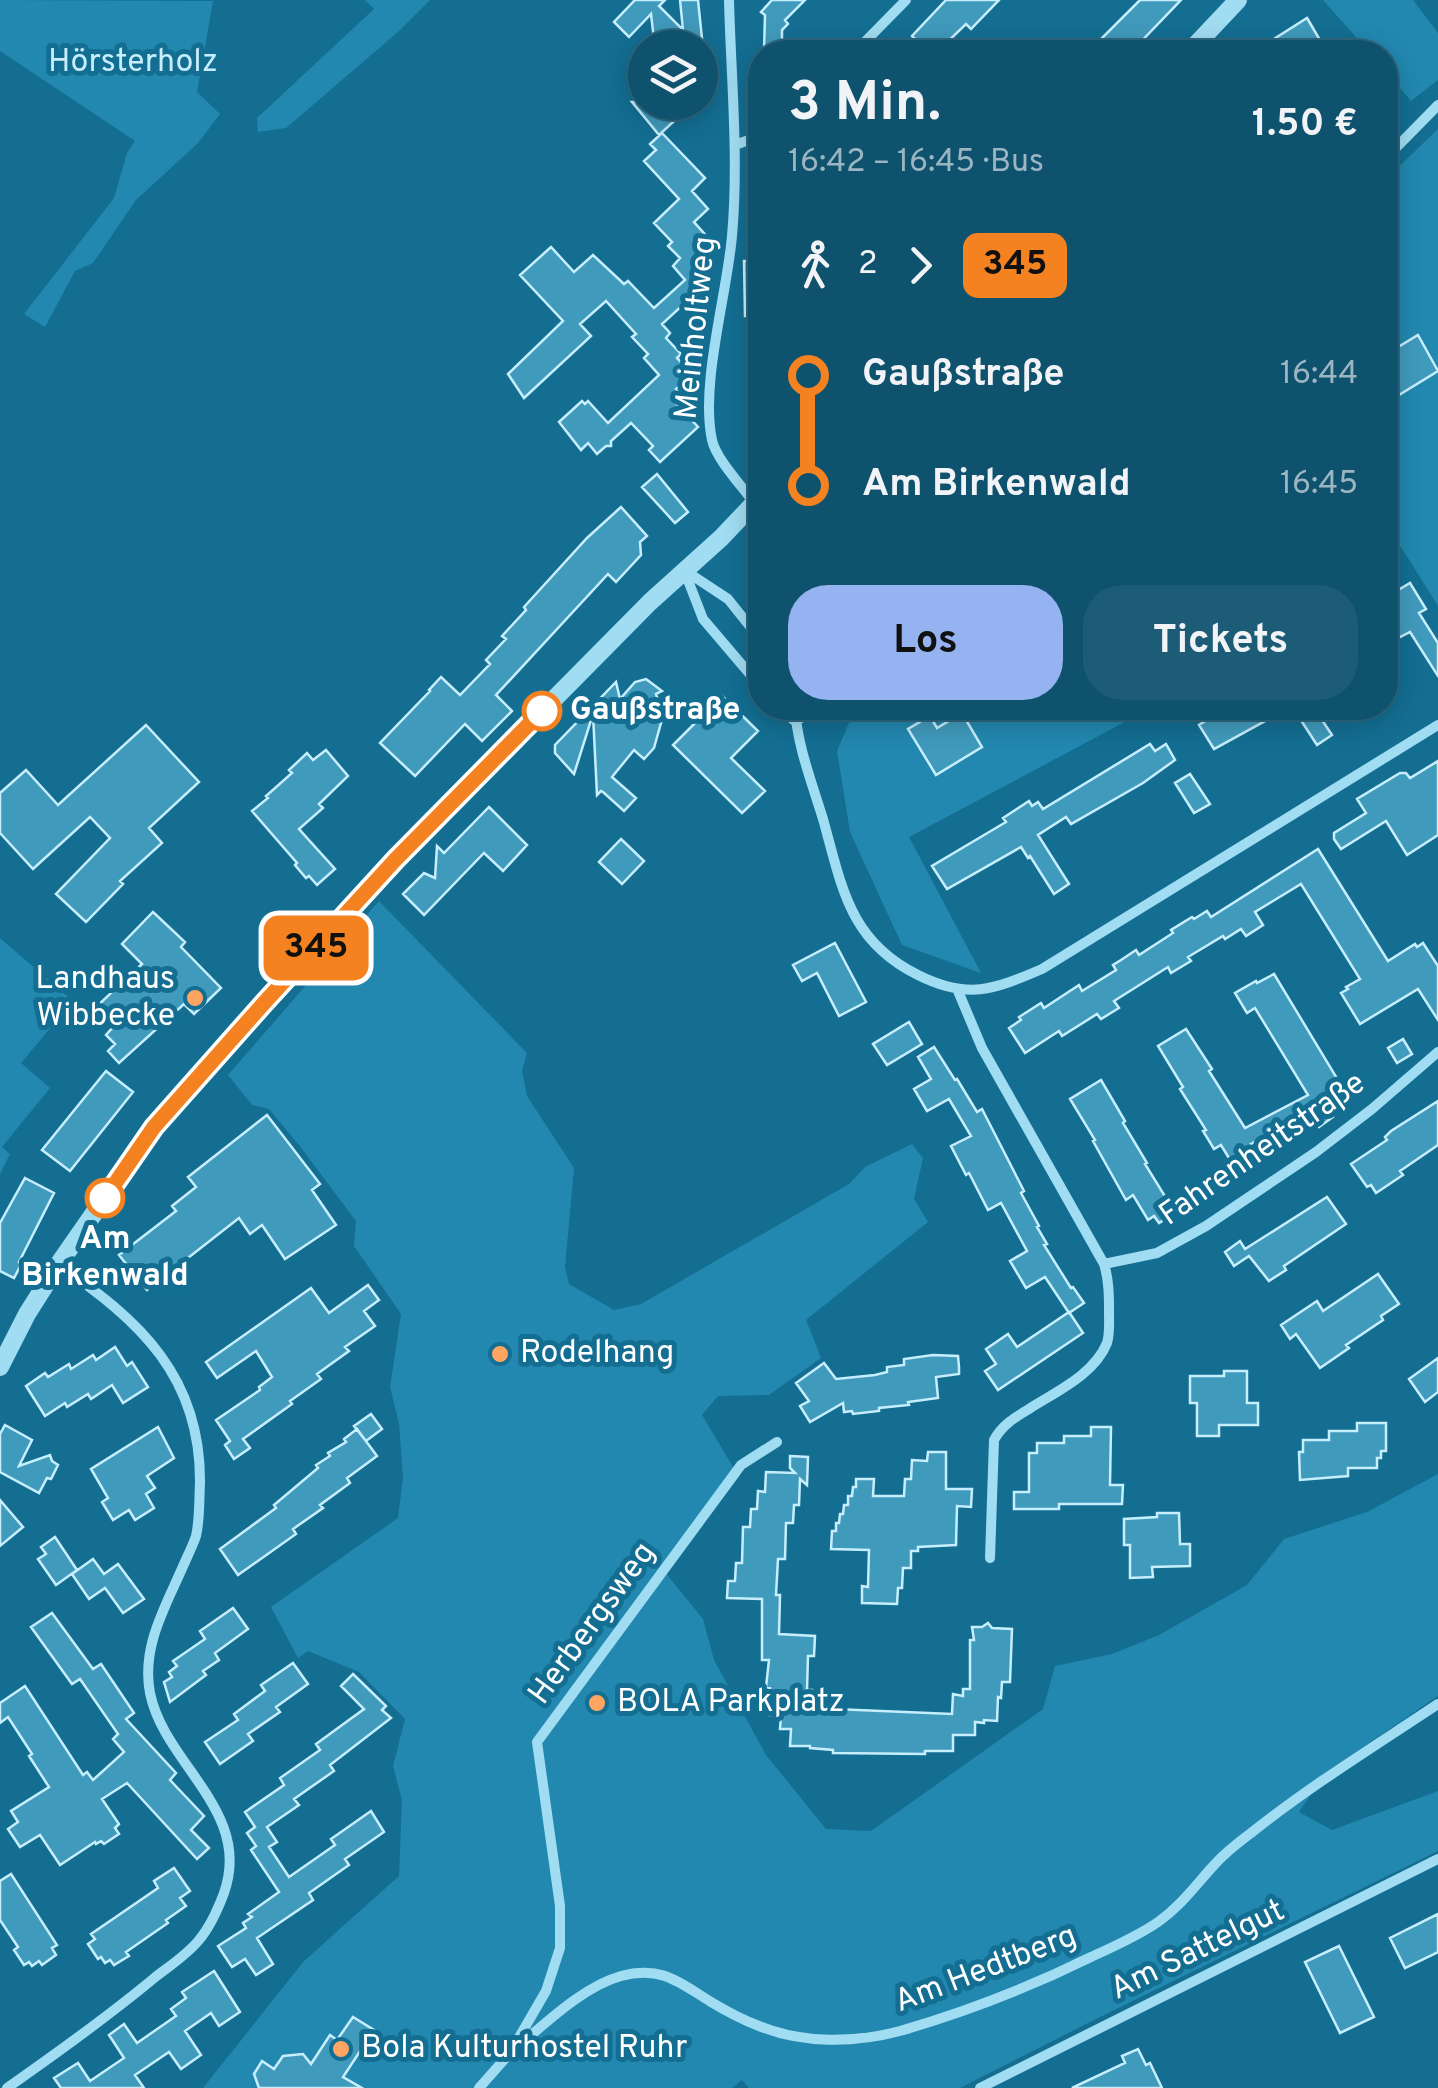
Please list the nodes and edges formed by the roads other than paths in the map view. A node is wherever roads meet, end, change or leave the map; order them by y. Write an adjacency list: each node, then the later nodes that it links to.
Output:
1 (729, 0): 9 (street, Meinholtweg)
2 (906, 0): 4 (street)
3 (1238, 0): 5 (street)
4 (866, 40)
5 (1200, 40)
6 (1438, 105): 8 (street)
7 (748, 141): 9 (street)
8 (1398, 145)
9 (735, 146): 10 (street, Meinholtweg)
10 (748, 489)
11 (748, 510): 12 (street)
12 (684, 570): 13 (street); 14 (street); 20 (street)
13 (748, 623)
14 (748, 672)
15 (796, 721): 17 (street)
16 (1438, 725): 17 (street)
17 (958, 991): 19 (street)
18 (1438, 1052): 19 (street, Fahrenheitstraße)
19 (1104, 1264): 23 (street)
20 (58, 1265): 21 (street); 27 (street)
21 (0, 1367)
22 (777, 1442): 26 (street, Herbergsweg)
23 (990, 1558)
24 (1438, 1704): 26 (street, Am Hedtberg)
25 (1438, 1860): 29 (street, Am Sattelgut)
26 (510, 2054): 28 (street, Herbergsweg)
27 (7, 2088)
28 (479, 2088)
29 (980, 2088)

